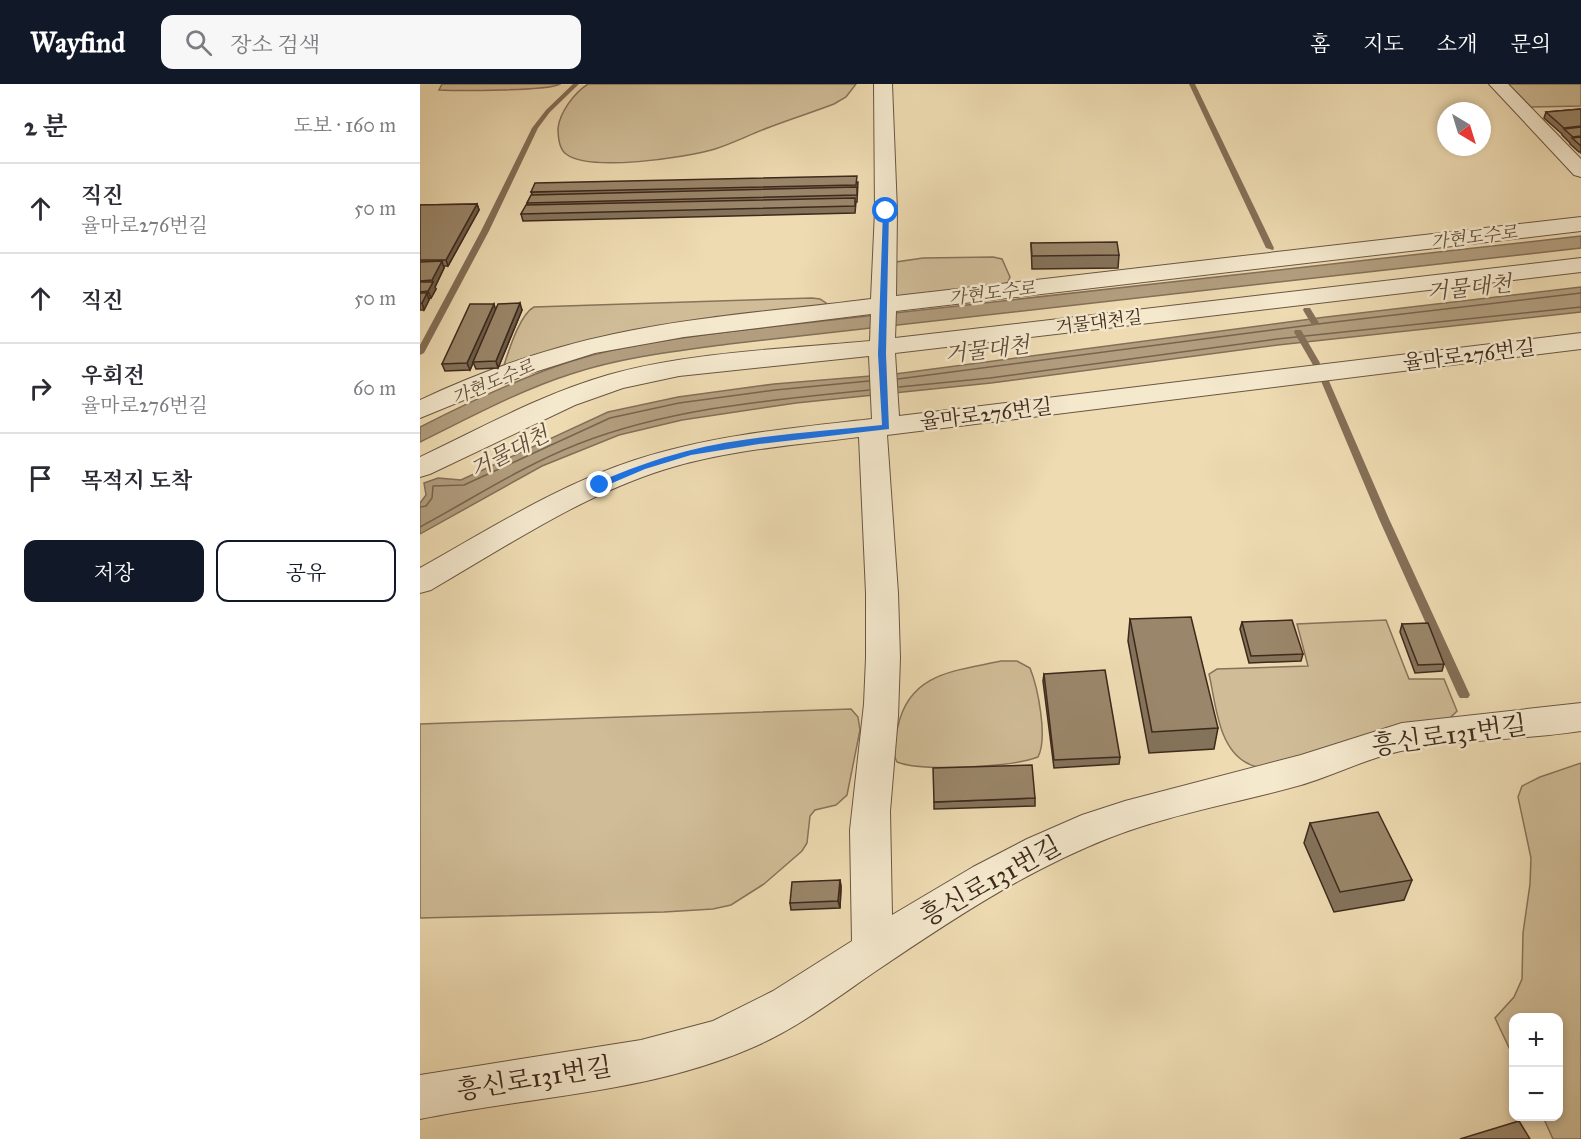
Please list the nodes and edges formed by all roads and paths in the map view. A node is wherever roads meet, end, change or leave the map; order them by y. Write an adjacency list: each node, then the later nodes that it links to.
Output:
1 (883, 84): 6 (street)
2 (1498, 84): 3 (street)
3 (1581, 171)
4 (1581, 224): 6 (street)
5 (1581, 266): 8 (street, 거물대천길)
6 (882, 308): 8 (street); 9 (street)
7 (1581, 341): 10 (street, 율마로276번길)
8 (883, 347): 10 (street); 11 (street, 거물대천길)
9 (420, 410)
10 (882, 425): 12 (street, 율마로276번길); 14 (street)
11 (420, 468)
12 (420, 582)
13 (1581, 717): 14 (street, 흥신로131번길)
14 (873, 950): 15 (street, 흥신로131번길)
15 (420, 1097)

